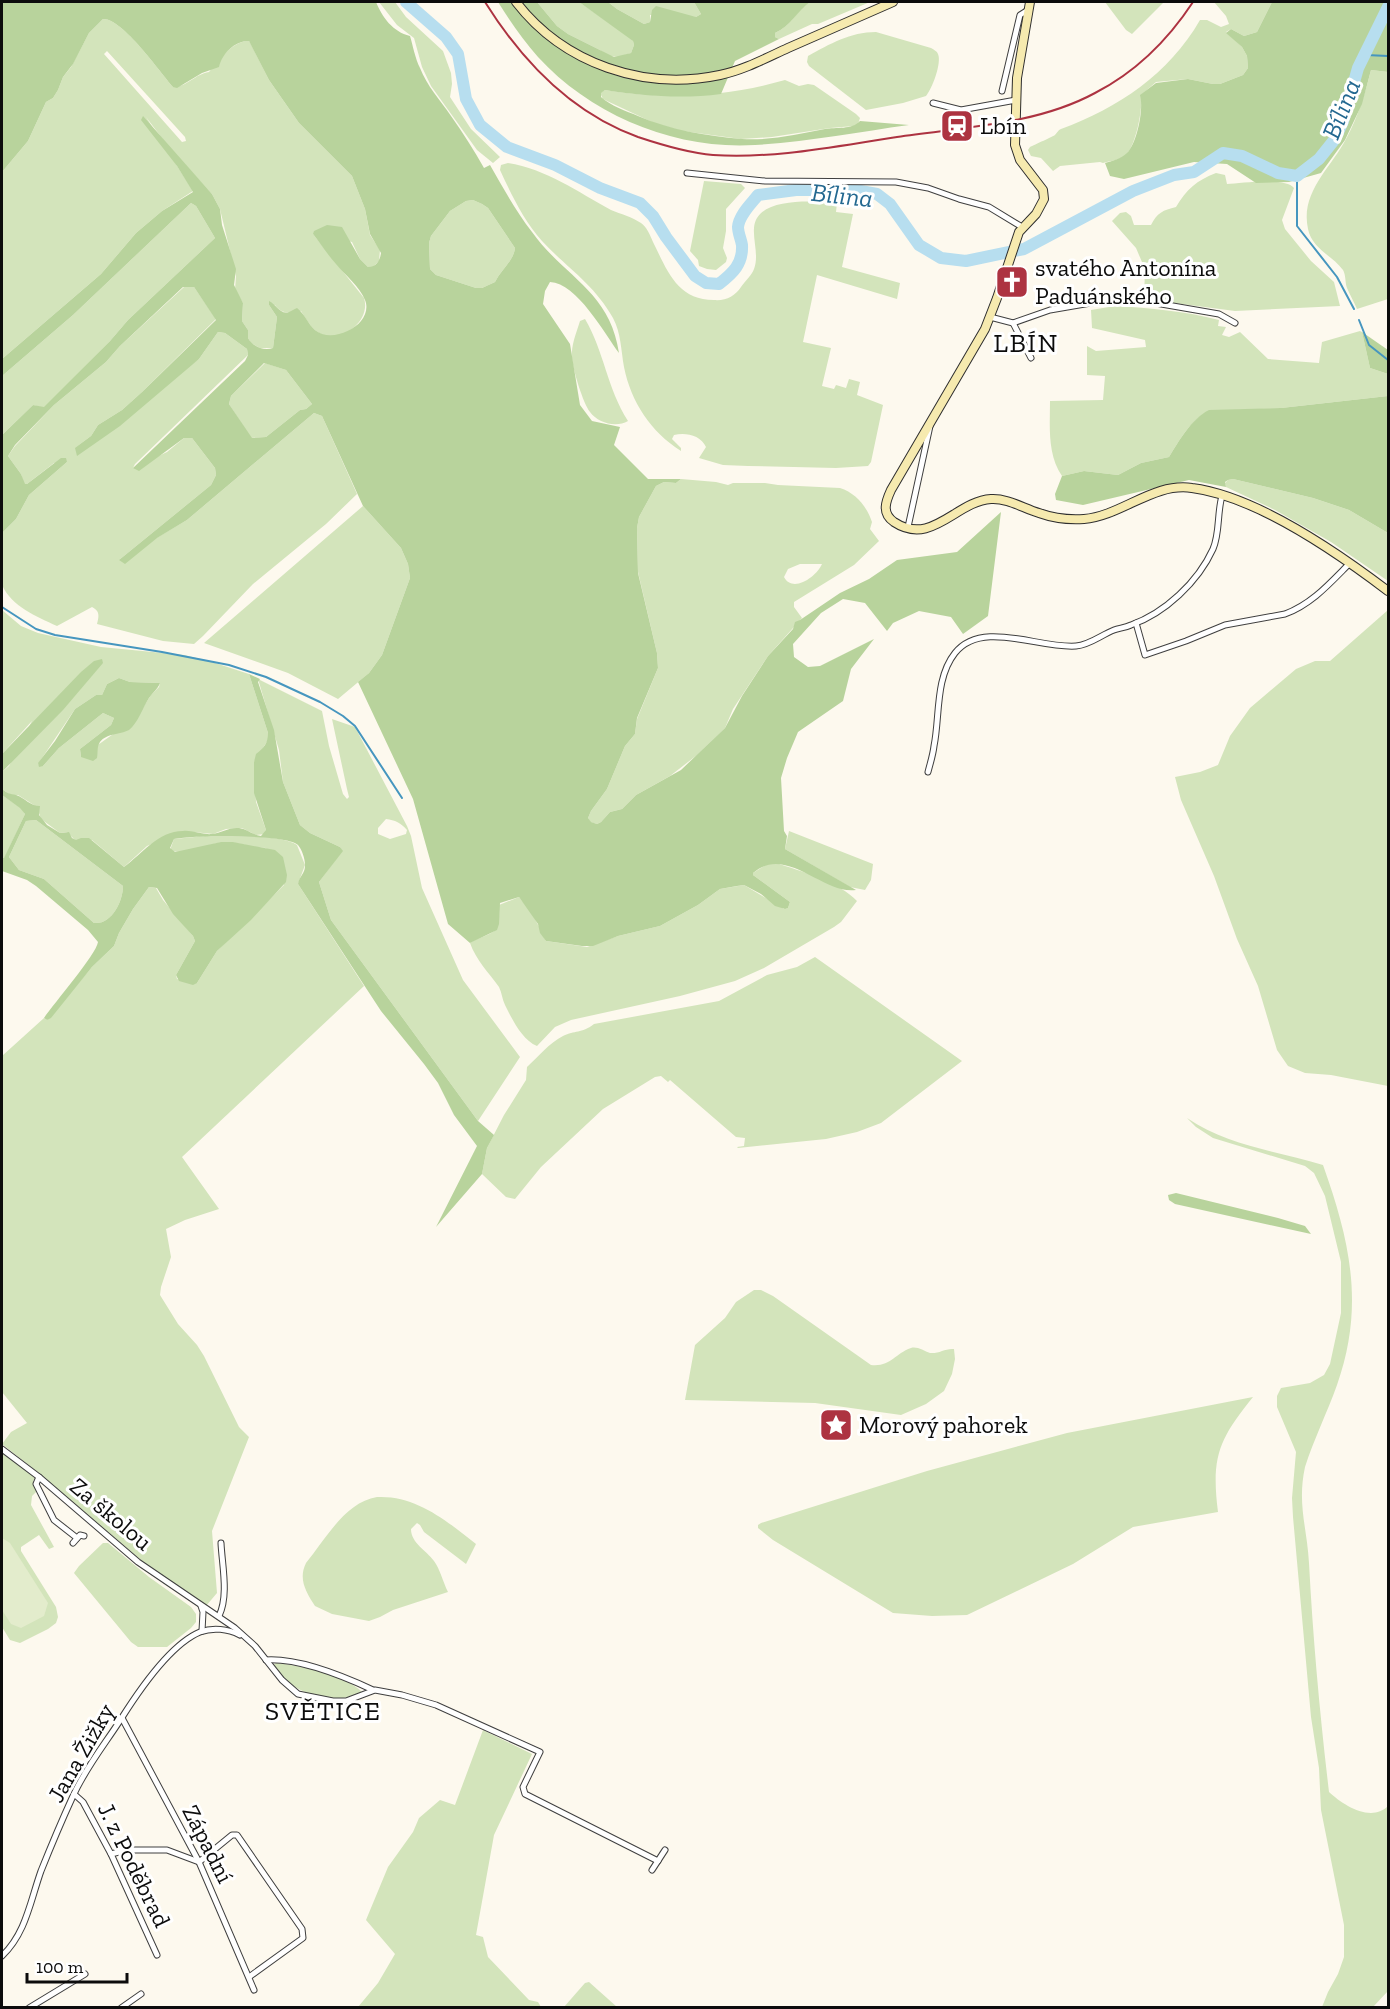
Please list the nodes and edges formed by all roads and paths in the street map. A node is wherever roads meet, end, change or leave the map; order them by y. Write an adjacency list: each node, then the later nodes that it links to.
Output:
1 (516, 2): 2 (street)
2 (893, 2)
3 (1029, 6): 4 (street); 5 (street)
4 (1002, 91)
5 (1016, 100): 6 (street); 8 (street)
6 (933, 103)
7 (687, 173): 8 (street)
8 (1022, 226): 9 (street)
9 (990, 317): 10 (street); 13 (street)
10 (1013, 323): 11 (street); 12 (street)
11 (1235, 323)
12 (1031, 358)
13 (931, 421): 15 (street); 15 (street)
14 (1222, 496): 15 (street); 16 (street); 18 (street)
15 (908, 527)
16 (1350, 563): 17 (street); 18 (street)
17 (1389, 591)
18 (1136, 623): 19 (street)
19 (927, 772)
20 (2, 1449): 21 (street, Za školou)
21 (39, 1477): 22 (street); 24 (street, Za školou)
22 (84, 1536)
23 (221, 1543): 25 (street)
24 (200, 1604): 25 (street, Za školou); 26 (street)
25 (219, 1616): 27 (street, Za školou)
26 (202, 1631): 27 (street); 30 (street, Jana Žižky)
27 (247, 1638): 28 (street, Za školou)
28 (266, 1660): 29 (street); 29 (street, Za školou)
29 (375, 1690): 34 (street)
30 (122, 1718): 31 (street, Jana Žižky); 35 (street, Západní)
31 (74, 1794): 33 (street, J. z Poděbrad); 38 (street, Jana Žižky)
32 (665, 1850): 34 (street)
33 (111, 1854): 35 (street); 37 (street, J. z Poděbrad)
34 (658, 1861): 36 (street)
35 (199, 1862): 40 (street, Západní); 40 (street)
36 (652, 1870)
37 (157, 1955)
38 (2, 1956)
39 (85, 1974): 43 (street)
40 (249, 1977): 41 (street, Západní)
41 (254, 1990)
42 (141, 1994): 44 (street)
43 (29, 2007)
44 (121, 2007)

